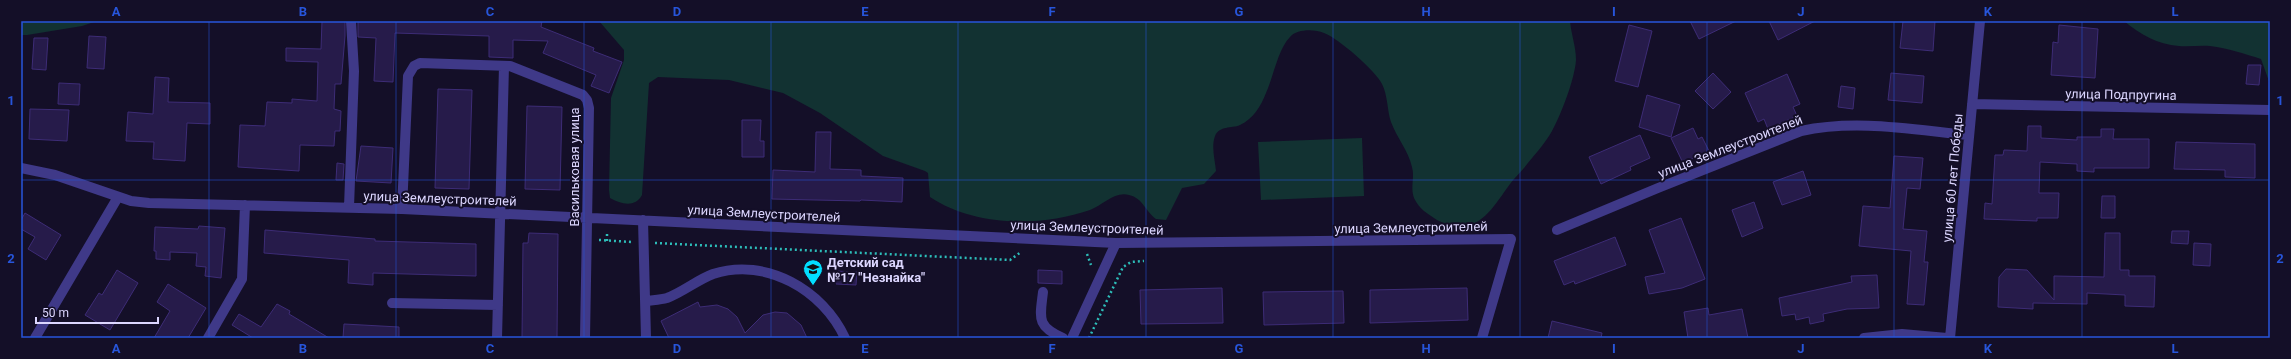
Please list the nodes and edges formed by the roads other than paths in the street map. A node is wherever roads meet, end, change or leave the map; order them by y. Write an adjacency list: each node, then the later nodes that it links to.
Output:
1 (351, 21): 10 (street)
2 (1980, 21): 4 (street, улица 60 лет Победы)
3 (504, 66): 11 (street, Васильковая улица); 12 (street); 13 (street, Васильковая улица)
4 (1972, 104): 5 (street, улица Подпругина); 6 (street, улица 60 лет Победы)
5 (2270, 110)
6 (1969, 135): 15 (street, улица Землеустроителей); 31 (street, улица 60 лет Победы)
7 (21, 168): 8 (street, улица Землеустроителей)
8 (118, 197): 9 (street, улица Землеустроителей); 21 (street)
9 (244, 205): 10 (street, улица Землеустроителей); 22 (street)
10 (349, 208): 11 (street, улица Землеустроителей)
11 (402, 209): 12 (street, улица Землеустроителей)
12 (500, 213): 13 (street, улица Землеустроителей); 20 (street)
13 (587, 217): 14 (street, улица Землеустроителей); 24 (street, Васильковая улица)
14 (643, 220): 16 (street, улица Землеустроителей); 18 (street)
15 (1557, 230)
16 (1116, 243): 28 (street); 29 (street, улица Землеустроителей)
17 (1043, 292): 27 (street)
18 (646, 301): 25 (street); 26 (street)
19 (392, 303): 20 (street)
20 (498, 305): 23 (street)
21 (35, 338)
22 (208, 338)
23 (497, 338)
24 (585, 338)
25 (646, 338)
26 (845, 338)
27 (1063, 338)
28 (1072, 338)
29 (1482, 338)
30 (1864, 338): 31 (street)
31 (1948, 338)

